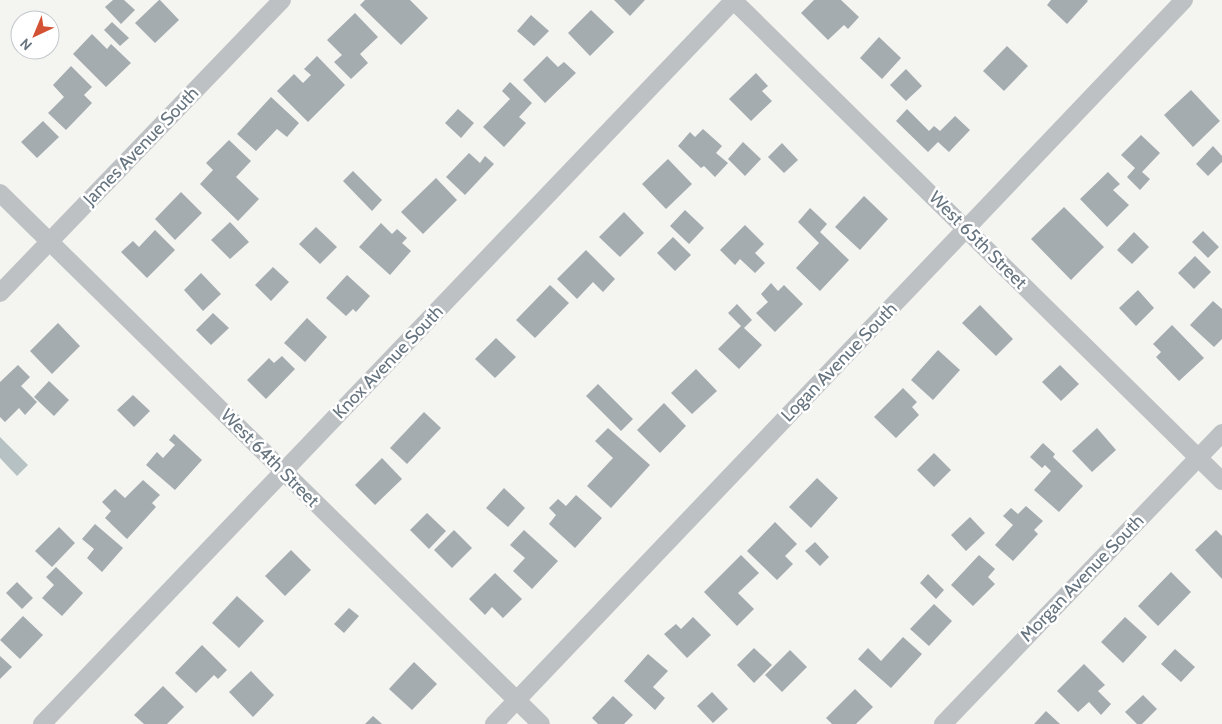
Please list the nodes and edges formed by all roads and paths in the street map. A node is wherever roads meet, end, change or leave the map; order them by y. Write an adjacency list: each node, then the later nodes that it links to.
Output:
1 (282, 0): 6 (street, James Avenue South)
2 (734, 0): 5 (street, West 65th Street); 10 (street, Knox Avenue South)
3 (1184, 0): 5 (street, Logan Avenue South)
4 (0, 193): 6 (street, West 64th Street)
5 (966, 228): 9 (street, West 65th Street); 12 (street, Logan Avenue South)
6 (49, 241): 7 (street, James Avenue South); 10 (street, West 64th Street)
7 (0, 293)
8 (1222, 433): 9 (street, Morgan Avenue South)
9 (1198, 457): 11 (street, West 65th Street); 16 (street, Morgan Avenue South)
10 (284, 471): 12 (street, West 64th Street); 13 (street, Knox Avenue South)
11 (1222, 480)
12 (516, 700): 14 (street, Logan Avenue South); 15 (street, West 64th Street)
13 (42, 724)
14 (494, 724)
15 (541, 724)
16 (943, 724)

